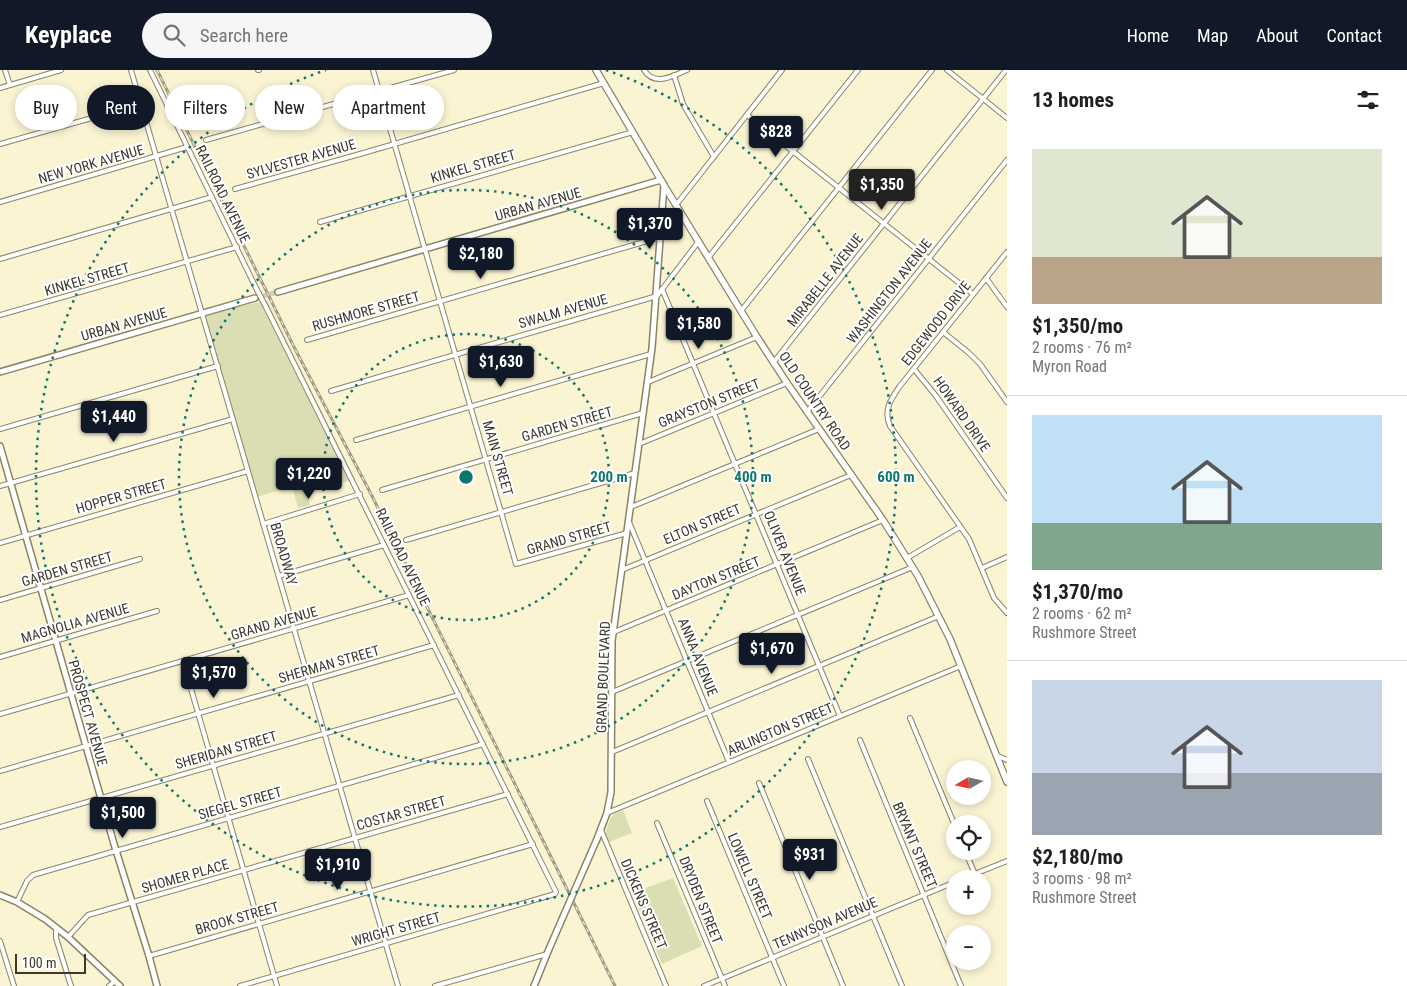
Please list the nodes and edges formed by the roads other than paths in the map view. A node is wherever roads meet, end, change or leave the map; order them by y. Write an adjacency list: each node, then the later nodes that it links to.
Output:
1 (5, 70): 17 (street)
2 (61, 70): 17 (street)
3 (131, 70): 18 (street, BROADWAY)
4 (150, 70): 33 (street, RAILROAD AVENUE)
5 (373, 70): 19 (street, MAIN STREET)
6 (454, 70): 20 (street)
7 (596, 70): 16 (main road, OLD COUNTRY ROAD)
8 (644, 70): 15 (street)
9 (687, 70): 15 (street)
10 (782, 70): 24 (street)
11 (858, 70): 34 (street)
12 (932, 70): 39 (street)
13 (946, 70): 22 (street)
14 (1006, 70): 22 (street, MIRABELLE AVENUE)
15 (674, 75): 36 (street)
16 (604, 83): 29 (main road, OLD COUNTRY ROAD); 32 (street, SYLVESTER AVENUE)
17 (10, 85): 21 (street)
18 (136, 85)
19 (378, 85)
20 (404, 85)
21 (0, 88)
22 (983, 99): 25 (street); 47 (street, MIRABELLE AVENUE)
23 (333, 105): 30 (street)
24 (747, 115): 34 (street); 36 (street)
25 (1007, 118)
26 (87, 119): 31 (street)
27 (150, 130): 35 (street, BROADWAY)
28 (391, 130): 32 (street, MAIN STREET)
29 (633, 132): 38 (main road, OLD COUNTRY ROAD); 41 (street, KINKEL STREET)
30 (206, 140)
31 (0, 144)
32 (395, 144): 40 (street, SYLVESTER AVENUE); 41 (street, MAIN STREET)
33 (187, 147): 35 (street, NEW YORK AVENUE); 42 (street, RAILROAD AVENUE)
34 (793, 152): 39 (street); 54 (street)
35 (157, 156): 43 (street, NEW YORK AVENUE); 45 (street, BROADWAY)
36 (714, 157): 44 (street)
37 (1007, 160): 55 (street, WASHINGTON AVENUE)
38 (662, 182): 44 (main road, OLD COUNTRY ROAD); 48 (street, GRAND BOULEVARD); 51 (street, URBAN AVENUE)
39 (838, 188): 47 (street); 65 (street)
40 (236, 189)
41 (410, 196): 46 (street, KINKEL STREET); 51 (street, MAIN STREET)
42 (212, 197): 45 (street); 50 (street, RAILROAD AVENUE)
43 (0, 202)
44 (676, 205): 49 (main road, OLD COUNTRY ROAD)
45 (172, 209): 53 (street); 56 (street, BROADWAY)
46 (320, 222)
47 (884, 224): 55 (street); 74 (street, MIRABELLE AVENUE)
48 (661, 237): 61 (street, GRAND BOULEVARD); 63 (street, RUSHMORE STREET)
49 (699, 241): 54 (main road, OLD COUNTRY ROAD); 58 (street, GRAND BOULEVARD)
50 (237, 246): 56 (street, KINKEL STREET); 100 (street, RAILROAD AVENUE, bridge)
51 (425, 249): 59 (street, URBAN AVENUE); 63 (street, MAIN STREET)
52 (1007, 252): 57 (street, EDGEWOOD DRIVE)
53 (0, 258)
54 (708, 258): 65 (main road, OLD COUNTRY ROAD)
55 (928, 259): 60 (street); 83 (street, WASHINGTON AVENUE)
56 (187, 261): 66 (street, BROADWAY); 67 (street, KINKEL STREET)
57 (986, 278): 60 (street, EDGEWOOD DRIVE); 64 (street)
58 (662, 289): 61 (street, GRAND BOULEVARD); 73 (street, OLIVER AVENUE)
59 (278, 292)
60 (973, 294): 68 (street, EDGEWOOD DRIVE)
61 (657, 296): 71 (street, SWALM AVENUE); 72 (street, GRAND BOULEVARD)
62 (255, 298): 66 (street, URBAN AVENUE)
63 (440, 302): 70 (street, RUSHMORE STREET); 71 (street, MAIN STREET)
64 (1007, 307)
65 (741, 310): 69 (main road, OLD COUNTRY ROAD)
66 (202, 314): 75 (street, BROADWAY); 77 (street, URBAN AVENUE)
67 (0, 315)
68 (943, 332): 76 (street, EDGEWOOD DRIVE); 81 (street)
69 (757, 337): 73 (street); 74 (main road, OLD COUNTRY ROAD)
70 (307, 340)
71 (456, 354): 80 (street, SWALM AVENUE); 82 (street, MAIN STREET)
72 (651, 354): 78 (street, GRAND BOULEVARD); 82 (street)
73 (694, 363): 78 (street); 84 (street, OLIVER AVENUE)
74 (773, 363): 79 (main road, OLD COUNTRY ROAD)
75 (218, 366): 86 (street, BROADWAY); 87 (street)
76 (914, 369): 101 (street, HOWARD DRIVE); 108 (street, EDGEWOOD DRIVE)
77 (0, 372)
78 (648, 382): 85 (street, GRAND BOULEVARD)
79 (787, 383): 83 (main road, OLD COUNTRY ROAD); 84 (street, GRAYSTON STREET)
80 (332, 391)
81 (1007, 402)
82 (471, 406): 89 (street); 92 (street, MAIN STREET)
83 (807, 412): 88 (main road, OLD COUNTRY ROAD)
84 (715, 413): 90 (street, GRAYSTON STREET); 93 (street, OLIVER AVENUE)
85 (643, 414): 90 (street, GRAND BOULEVARD); 92 (street, GARDEN STREET)
86 (233, 419): 94 (street, BROADWAY); 97 (street)
87 (0, 429)
88 (819, 429): 93 (street); 96 (main road, OLD COUNTRY ROAD)
89 (356, 440)
90 (639, 444): 95 (street, GRAND BOULEVARD)
91 (0, 446): 97 (street, PROSPECT AVENUE)
92 (486, 459): 99 (street, GARDEN STREET); 103 (street, MAIN STREET)
93 (736, 464): 102 (street); 104 (street, OLIVER AVENUE)
94 (248, 471): 107 (street, BROADWAY); 110 (street, HOPPER STREET)
95 (635, 473): 102 (street, GRAND BOULEVARD); 103 (street)
96 (851, 475): 104 (street, ELTON STREET); 105 (main road, OLD COUNTRY ROAD)
97 (11, 483): 98 (street); 110 (street, PROSPECT AVENUE)
98 (0, 486)
99 (382, 490)
100 (360, 494): 107 (street); 113 (street, RAILROAD AVENUE)
101 (1007, 498)
102 (631, 507): 106 (street, GRAND BOULEVARD)
103 (501, 512): 111 (street); 118 (street, MAIN STREET)
104 (756, 514): 117 (street, ELTON STREET); 119 (street, OLIVER AVENUE)
105 (883, 520): 115 (main road, OLD COUNTRY ROAD); 119 (street, DAYTON STREET)
106 (628, 521): 109 (street, GRAND BOULEVARD); 117 (street, ANNA AVENUE)
107 (263, 524): 123 (street, BROADWAY)
108 (960, 527): 115 (street); 121 (street)
109 (627, 533): 118 (street, GRAND STREET); 122 (street, GRAND BOULEVARD)
110 (26, 536): 112 (street, HOPPER STREET); 124 (street, PROSPECT AVENUE)
111 (406, 540)
112 (0, 543)
113 (384, 545): 123 (street); 125 (street, RAILROAD AVENUE)
114 (1007, 557): 121 (street)
115 (907, 558): 120 (main road, OLD COUNTRY ROAD)
116 (140, 559): 124 (street, GARDEN STREET)
117 (645, 560): 122 (street); 127 (street, ANNA AVENUE)
118 (516, 564)
119 (777, 565): 127 (street, DAYTON STREET); 130 (street, OLIVER AVENUE)
120 (913, 567): 130 (street); 131 (main road, OLD COUNTRY ROAD)
121 (982, 568): 129 (street)
122 (622, 570): 133 (street, GRAND BOULEVARD)
123 (278, 576): 132 (street, BROADWAY)
124 (41, 588): 126 (street, GARDEN STREET); 134 (street, PROSPECT AVENUE)
125 (409, 595): 132 (street, GRAND AVENUE); 135 (street, RAILROAD AVENUE)
126 (0, 600)
127 (666, 610): 133 (street, DAYTON STREET); 138 (street, ANNA AVENUE)
128 (157, 611): 134 (street, MAGNOLIA AVENUE)
129 (1007, 613)
130 (798, 615): 138 (street); 139 (street, OLIVER AVENUE)
131 (939, 616): 139 (street); 140 (main road, OLD COUNTRY ROAD)
132 (294, 629): 137 (street, GRAND AVENUE); 141 (street, BROADWAY)
133 (614, 632): 142 (street, GRAND BOULEVARD)
134 (55, 641): 136 (street, MAGNOLIA AVENUE); 143 (street, PROSPECT AVENUE)
135 (434, 645): 141 (street, SHERMAN STREET); 144 (street, RAILROAD AVENUE)
136 (0, 657)
137 (183, 661): 143 (street, GRAND AVENUE); 146 (street)
138 (687, 661): 142 (street); 145 (street, ANNA AVENUE)
139 (819, 665): 145 (street); 148 (street, OLIVER AVENUE)
140 (961, 666): 148 (street, ARLINGTON STREET); 155 (main road, OLD COUNTRY ROAD)
141 (309, 681): 146 (street, SHERMAN STREET); 150 (street, BROADWAY)
142 (612, 692): 154 (street, GRAND BOULEVARD)
143 (70, 694): 147 (street, GRAND AVENUE); 153 (street, PROSPECT AVENUE)
144 (459, 695): 150 (street, SHERIDAN STREET); 152 (street, RAILROAD AVENUE)
145 (708, 712): 154 (street); 158 (street, ANNA AVENUE)
146 (198, 713): 153 (street, SHERMAN STREET); 159 (street)
147 (0, 714)
148 (840, 716): 158 (street, ARLINGTON STREET)
149 (910, 718): 168 (street)
150 (324, 734): 159 (street, SHERIDAN STREET); 163 (street, BROADWAY)
151 (860, 740): 182 (street, BRYANT STREET)
152 (483, 744): 163 (street, SIEGEL STREET); 164 (street, RAILROAD AVENUE)
153 (85, 746): 160 (street, SHERMAN STREET); 165 (street, PROSPECT AVENUE)
154 (612, 752): 167 (street, GRAND BOULEVARD)
155 (996, 755): 157 (street); 161 (main road, OLD COUNTRY ROAD)
156 (808, 759): 186 (street)
157 (1007, 760)
158 (729, 762): 167 (street, ARLINGTON STREET)
159 (213, 766): 165 (street, SHERIDAN STREET); 169 (street)
160 (0, 771)
161 (1007, 780)
162 (759, 783): 190 (street)
163 (340, 786): 169 (street, SIEGEL STREET); 173 (street, BROADWAY)
164 (508, 794): 173 (street, COSTAR STREET); 174 (street, RAILROAD AVENUE)
165 (100, 799): 171 (street, SHERIDAN STREET); 175 (street, PROSPECT AVENUE)
166 (707, 802): 195 (street, LOWELL STREET)
167 (607, 813): 172 (street, GRAND BOULEVARD)
168 (950, 815)
169 (228, 818): 175 (street, SIEGEL STREET); 178 (street)
170 (657, 823): 197 (street, DRYDEN STREET)
171 (0, 827)
172 (601, 830): 193 (street, GRAND BOULEVARD, bridge); 209 (street, DICKENS STREET)
173 (355, 839): 178 (street, COSTAR STREET); 180 (street, BROADWAY)
174 (533, 844): 180 (street, BROOK STREET); 181 (street, RAILROAD AVENUE)
175 (116, 851): 184 (street, SIEGEL STREET); 185 (street, PROSPECT AVENUE)
176 (1007, 861): 177 (street)
177 (984, 870)
178 (243, 871): 185 (street, SHOMER PLACE); 187 (street)
179 (946, 886): 182 (street, TENNYSON AVENUE)
180 (371, 892): 187 (street, BROOK STREET); 192 (street, BROADWAY)
181 (556, 892): 192 (street, WRIGHT STREET)
182 (924, 895): 186 (street, TENNYSON AVENUE); 215 (street, BRYANT STREET)
183 (0, 896): 184 (street)
184 (17, 902): 188 (street)
185 (132, 903): 189 (street, SHOMER PLACE); 194 (street, PROSPECT AVENUE)
186 (873, 916): 190 (street, TENNYSON AVENUE); 214 (street)
187 (259, 924): 194 (street, BROOK STREET); 196 (street)
188 (56, 929): 189 (street); 200 (street)
189 (68, 937): 198 (street)
190 (823, 937): 195 (street, TENNYSON AVENUE); 213 (street)
191 (0, 941): 199 (street)
192 (385, 943): 196 (street, WRIGHT STREET); 206 (street, BROADWAY)
193 (548, 951): 207 (street); 208 (street, GRAND BOULEVARD)
194 (149, 956): 203 (street, PROSPECT AVENUE)
195 (772, 958): 197 (street, TENNYSON AVENUE); 212 (street, LOWELL STREET)
196 (274, 976): 204 (street, WRIGHT STREET); 205 (street)
197 (722, 978): 210 (street, TENNYSON AVENUE); 211 (street, DRYDEN STREET)
198 (115, 981): 201 (street); 202 (street)
199 (14, 986)
200 (71, 986)
201 (109, 986)
202 (120, 986)
203 (157, 986)
204 (240, 986)
205 (277, 986)
206 (398, 986)
207 (435, 986)
208 (534, 986)
209 (666, 986)
210 (704, 986)
211 (725, 986)
212 (784, 986)
213 (843, 986)
214 (902, 986)
215 (962, 986)

